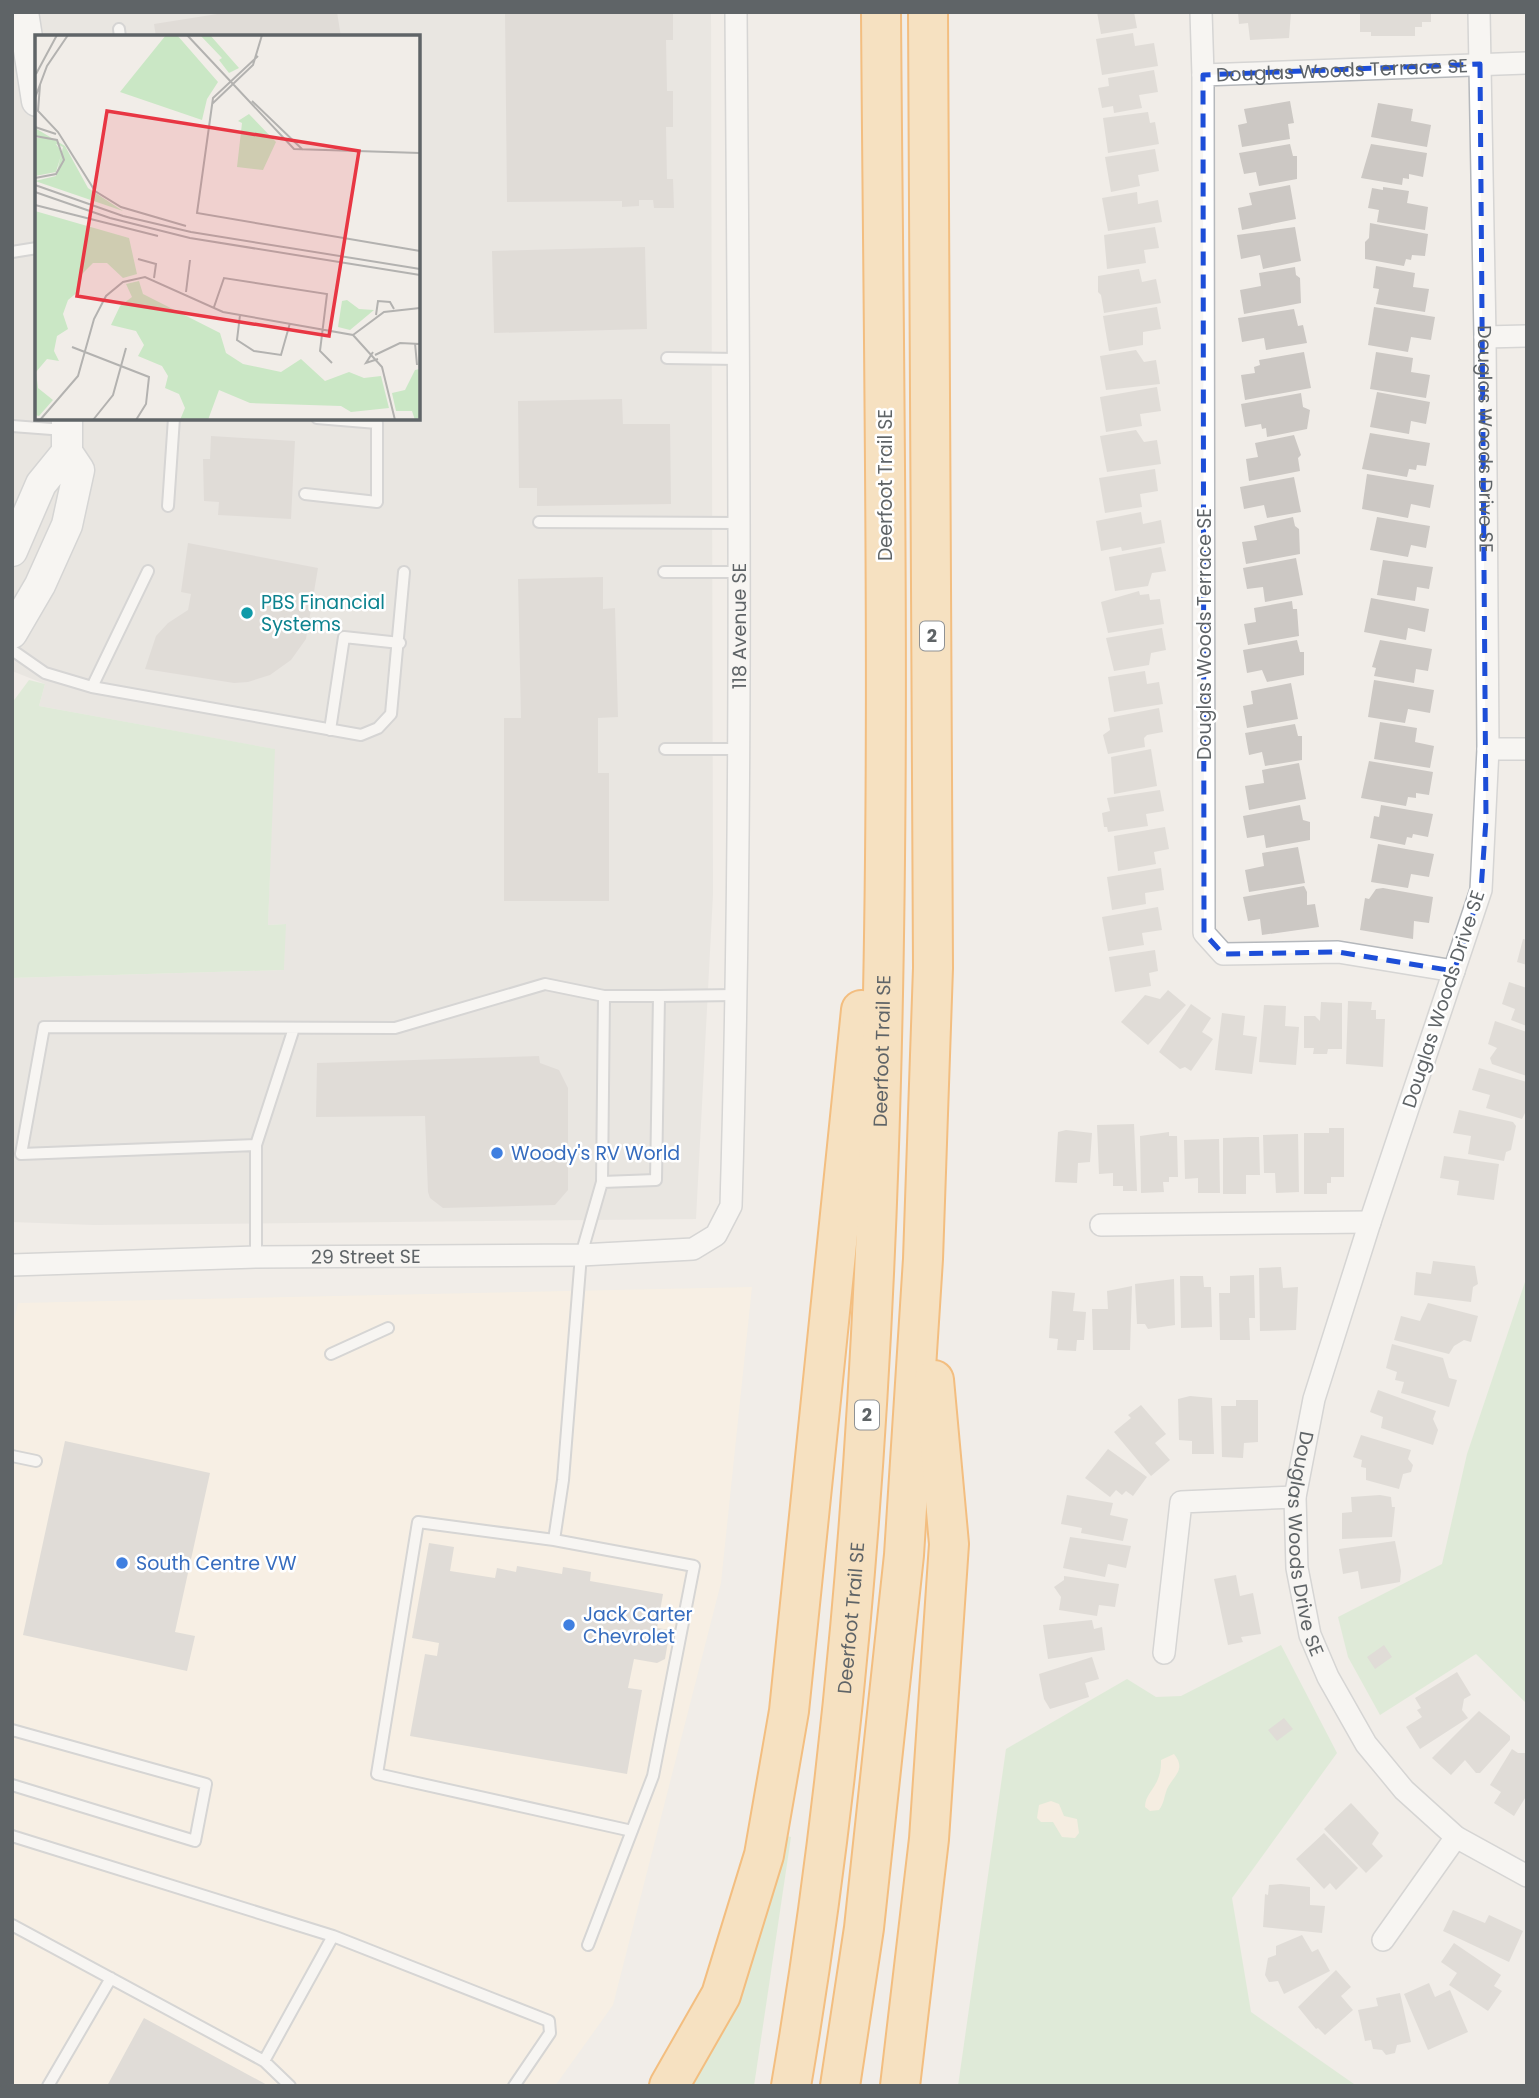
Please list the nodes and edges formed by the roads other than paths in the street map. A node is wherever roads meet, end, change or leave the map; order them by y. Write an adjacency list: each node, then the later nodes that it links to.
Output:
1 (23, 12): 10 (main road)
2 (736, 12): 16 (street, 118 Avenue SE)
3 (881, 12): 35 (highway, Deerfoot Trail SE / 2)
4 (928, 12): 52 (highway, 2)
5 (1201, 12): 9 (street, Douglas Woods Terrace SE)
6 (1479, 12): 8 (street, Douglas Woods Drive SE)
7 (1527, 63): 8 (street, Douglas Woods Terrace SE)
8 (1480, 64): 9 (street, Douglas Woods Terrace SE); 14 (street, Douglas Woods Drive SE)
9 (1203, 75): 40 (street, Douglas Woods Terrace SE)
10 (35, 88)
11 (35, 248): 12 (lane)
12 (12, 252)
13 (1527, 336): 14 (street)
14 (1485, 337): 38 (street, Douglas Woods Drive SE)
15 (667, 358): 16 (lane)
16 (738, 359): 24 (street, 118 Avenue SE)
17 (174, 420): 22 (lane)
18 (341, 420): 21 (lane)
19 (12, 426): 20 (lane)
20 (67, 433): 25 (main road); 30 (main road)
21 (305, 494)
22 (168, 506)
23 (539, 522): 24 (lane)
24 (739, 523): 29 (street, 118 Avenue SE)
25 (12, 551)
26 (148, 571): 33 (lane)
27 (404, 572): 31 (lane)
28 (664, 572): 29 (lane)
29 (739, 572): 37 (street, 118 Avenue SE)
30 (12, 633)
31 (400, 643): 34 (lane); 34 (lane)
32 (12, 650): 33 (lane)
33 (92, 687): 34 (lane)
34 (330, 730)
35 (886, 739): 76 (highway); 77 (highway, Deerfoot Trail SE / 2)
36 (665, 749): 37 (lane)
37 (740, 749): 41 (street, 118 Avenue SE)
38 (1488, 749): 39 (street); 40 (street, Douglas Woods Drive SE)
39 (1527, 749)
40 (1454, 971): 47 (street, Douglas Woods Drive SE)
41 (737, 995): 43 (lane); 49 (street, 118 Avenue SE)
42 (604, 996): 43 (lane); 44 (lane); 46 (lane)
43 (659, 996): 46 (lane)
44 (294, 1028): 45 (lane); 45 (lane)
45 (256, 1146): 51 (lane)
46 (601, 1182): 50 (lane)
47 (1370, 1222): 48 (street); 58 (street, Douglas Woods Drive SE)
48 (1101, 1225)
49 (716, 1235): 50 (street, 29 Street SE)
50 (581, 1255): 51 (street, 29 Street SE); 59 (lane)
51 (256, 1257): 53 (street, 29 Street SE)
52 (923, 1259): 78 (highway, 2); 79 (highway)
53 (12, 1265)
54 (388, 1328): 55 (lane)
55 (331, 1354)
56 (12, 1456): 57 (lane)
57 (36, 1461)
58 (1295, 1497): 60 (street); 65 (street, Douglas Woods Drive SE)
59 (554, 1540): 63 (lane); 63 (lane)
60 (1164, 1653)
61 (12, 1730): 62 (lane)
62 (12, 1785)
63 (632, 1831): 70 (lane)
64 (12, 1836): 68 (lane)
65 (1456, 1837): 66 (street, Douglas Woods Drive SE); 69 (street)
66 (1527, 1876)
67 (12, 1925): 71 (lane)
68 (333, 1936): 72 (lane); 75 (lane)
69 (1382, 1940)
70 (588, 1945)
71 (111, 1978): 72 (lane); 73 (lane)
72 (264, 2061): 74 (lane)
73 (48, 2086)
74 (289, 2086)
75 (514, 2086)
76 (669, 2086)
77 (791, 2086)
78 (840, 2086)
79 (900, 2086)

